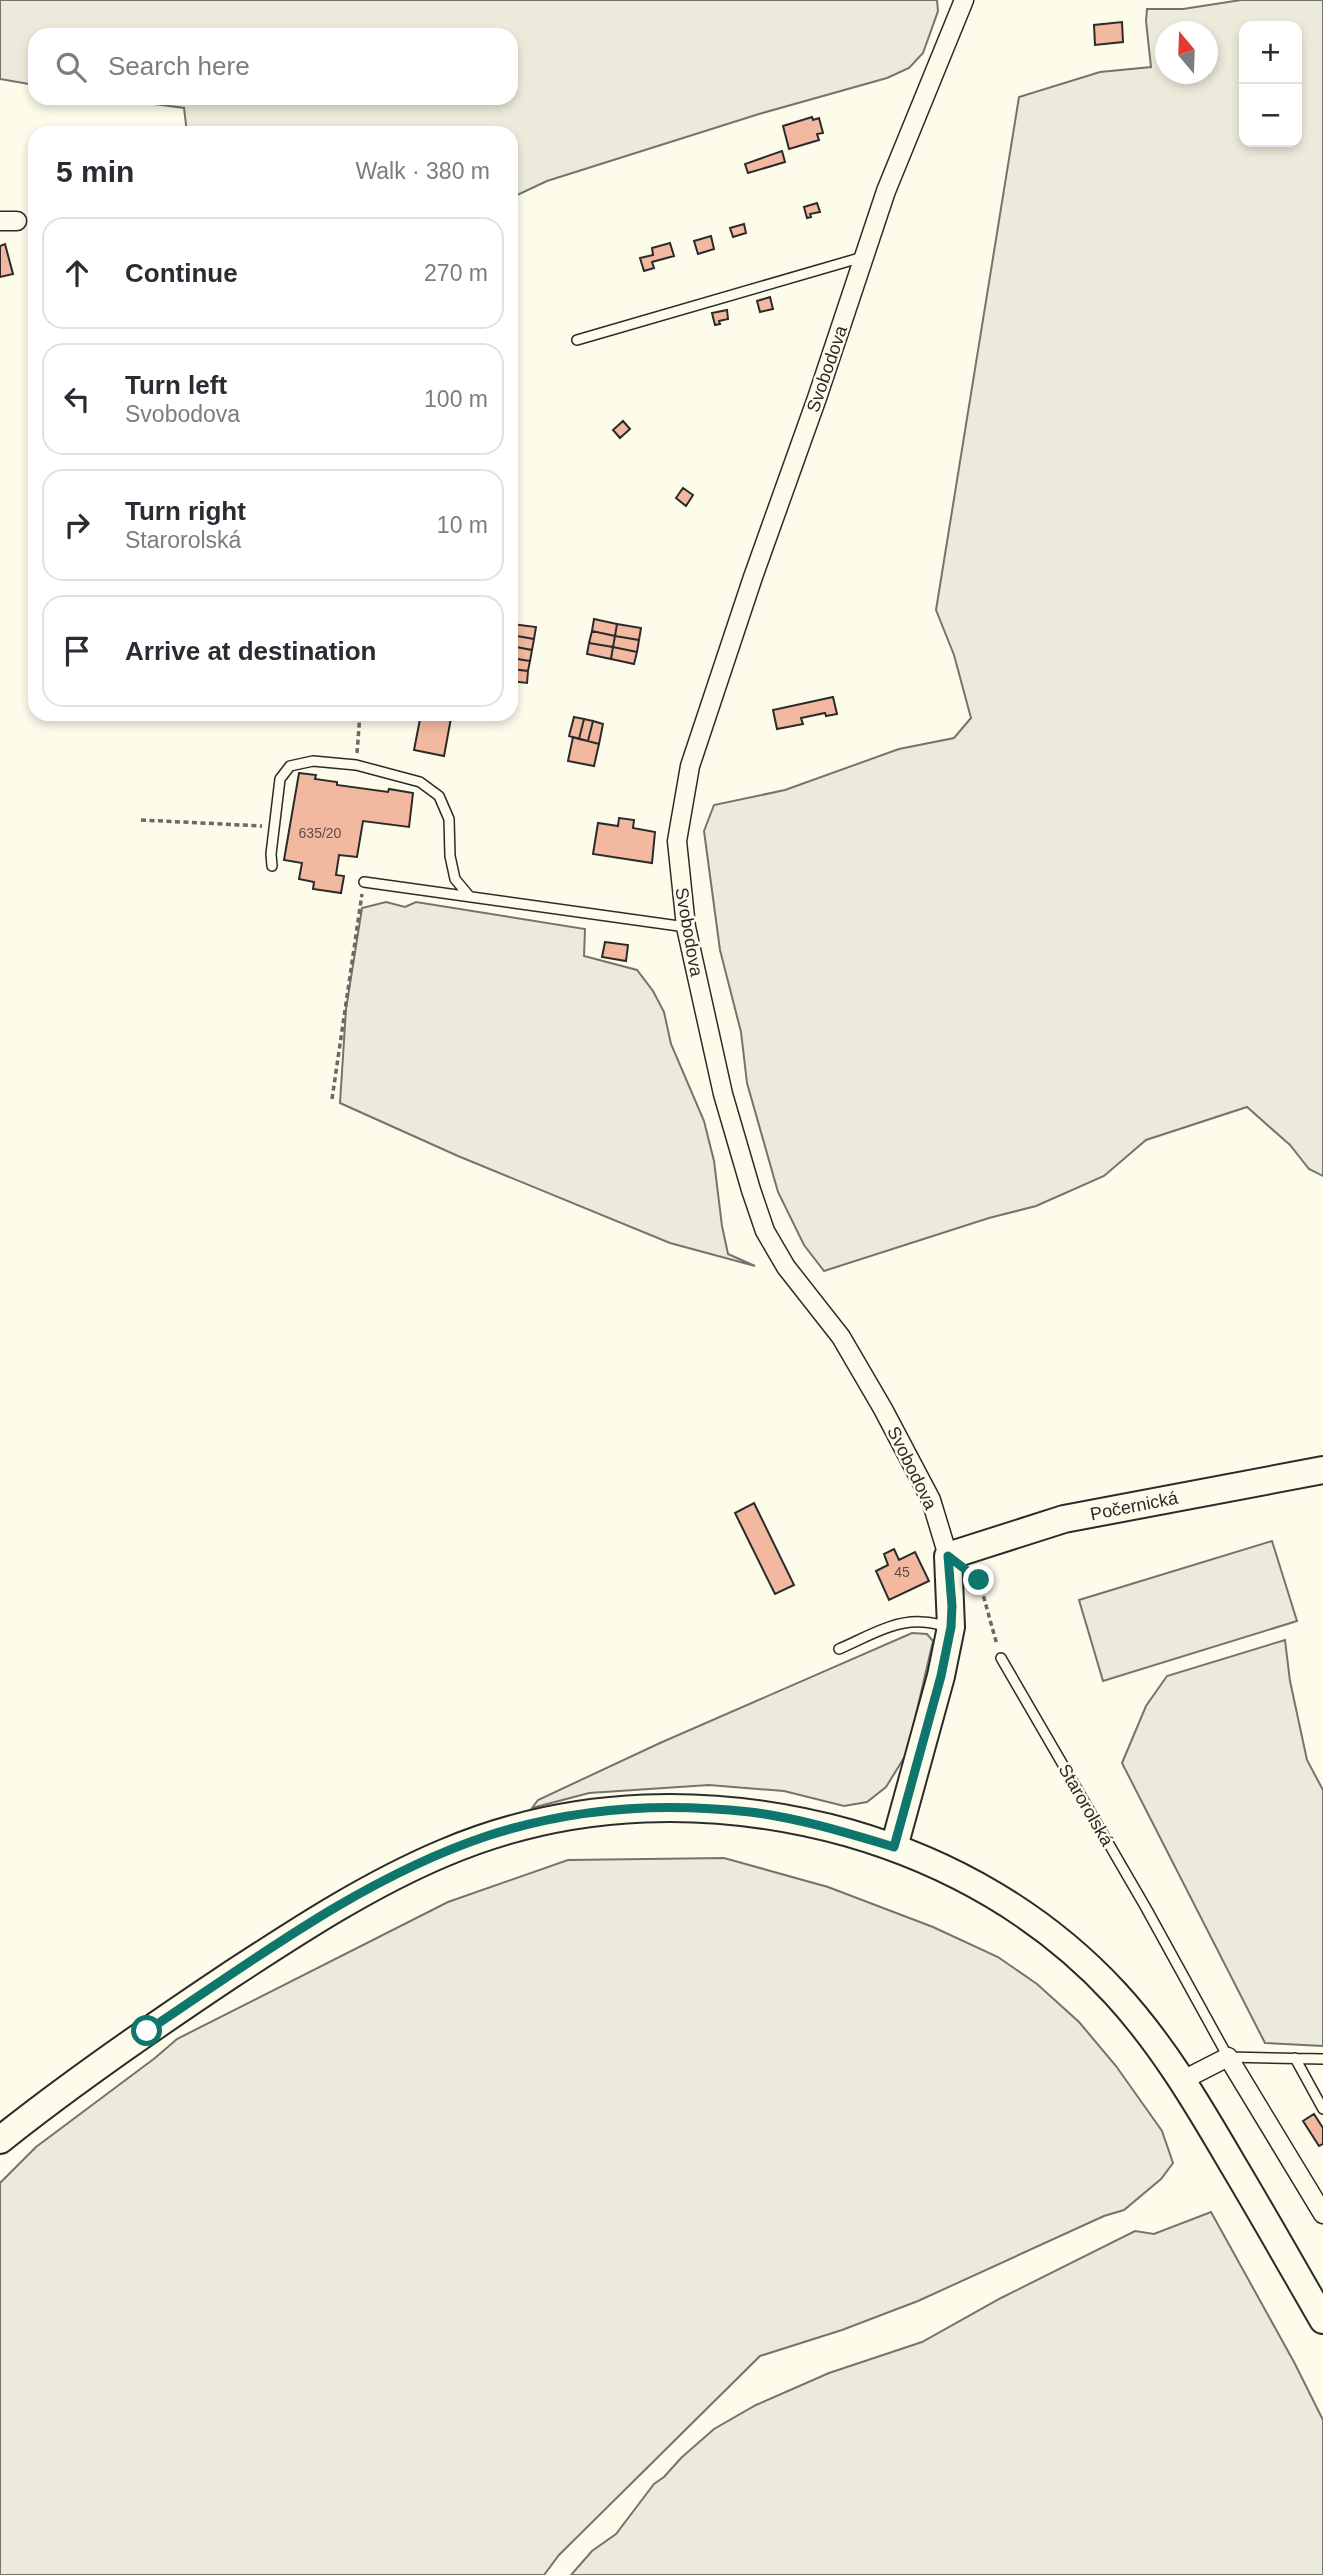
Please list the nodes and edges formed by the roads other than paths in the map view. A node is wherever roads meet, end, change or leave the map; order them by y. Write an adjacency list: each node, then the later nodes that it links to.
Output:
1 (964, 0): 2 (street, Svobodova)
2 (864, 256): 3 (lane); 7 (street, Svobodova)
3 (577, 340)
4 (272, 866): 6 (lane)
5 (364, 882): 6 (lane)
6 (470, 897): 7 (lane)
7 (686, 928): 9 (street, Svobodova)
8 (1323, 1470): 9 (main road, Počernická)
9 (948, 1556): 10 (main road, Svobodova)
10 (951, 1627): 11 (lane); 13 (main road, Svobodova)
11 (839, 1649)
12 (1001, 1658): 14 (lane, Starorolská)
13 (894, 1847): 17 (main road); 19 (main road)
14 (1228, 2057): 15 (lane); 17 (street); 20 (street, Starorolská)
15 (1295, 2058): 16 (lane); 18 (lane)
16 (1323, 2059)
17 (1183, 2080): 21 (main road)
18 (1323, 2109)
19 (0, 2140)
20 (1323, 2214)
21 (1323, 2320)

